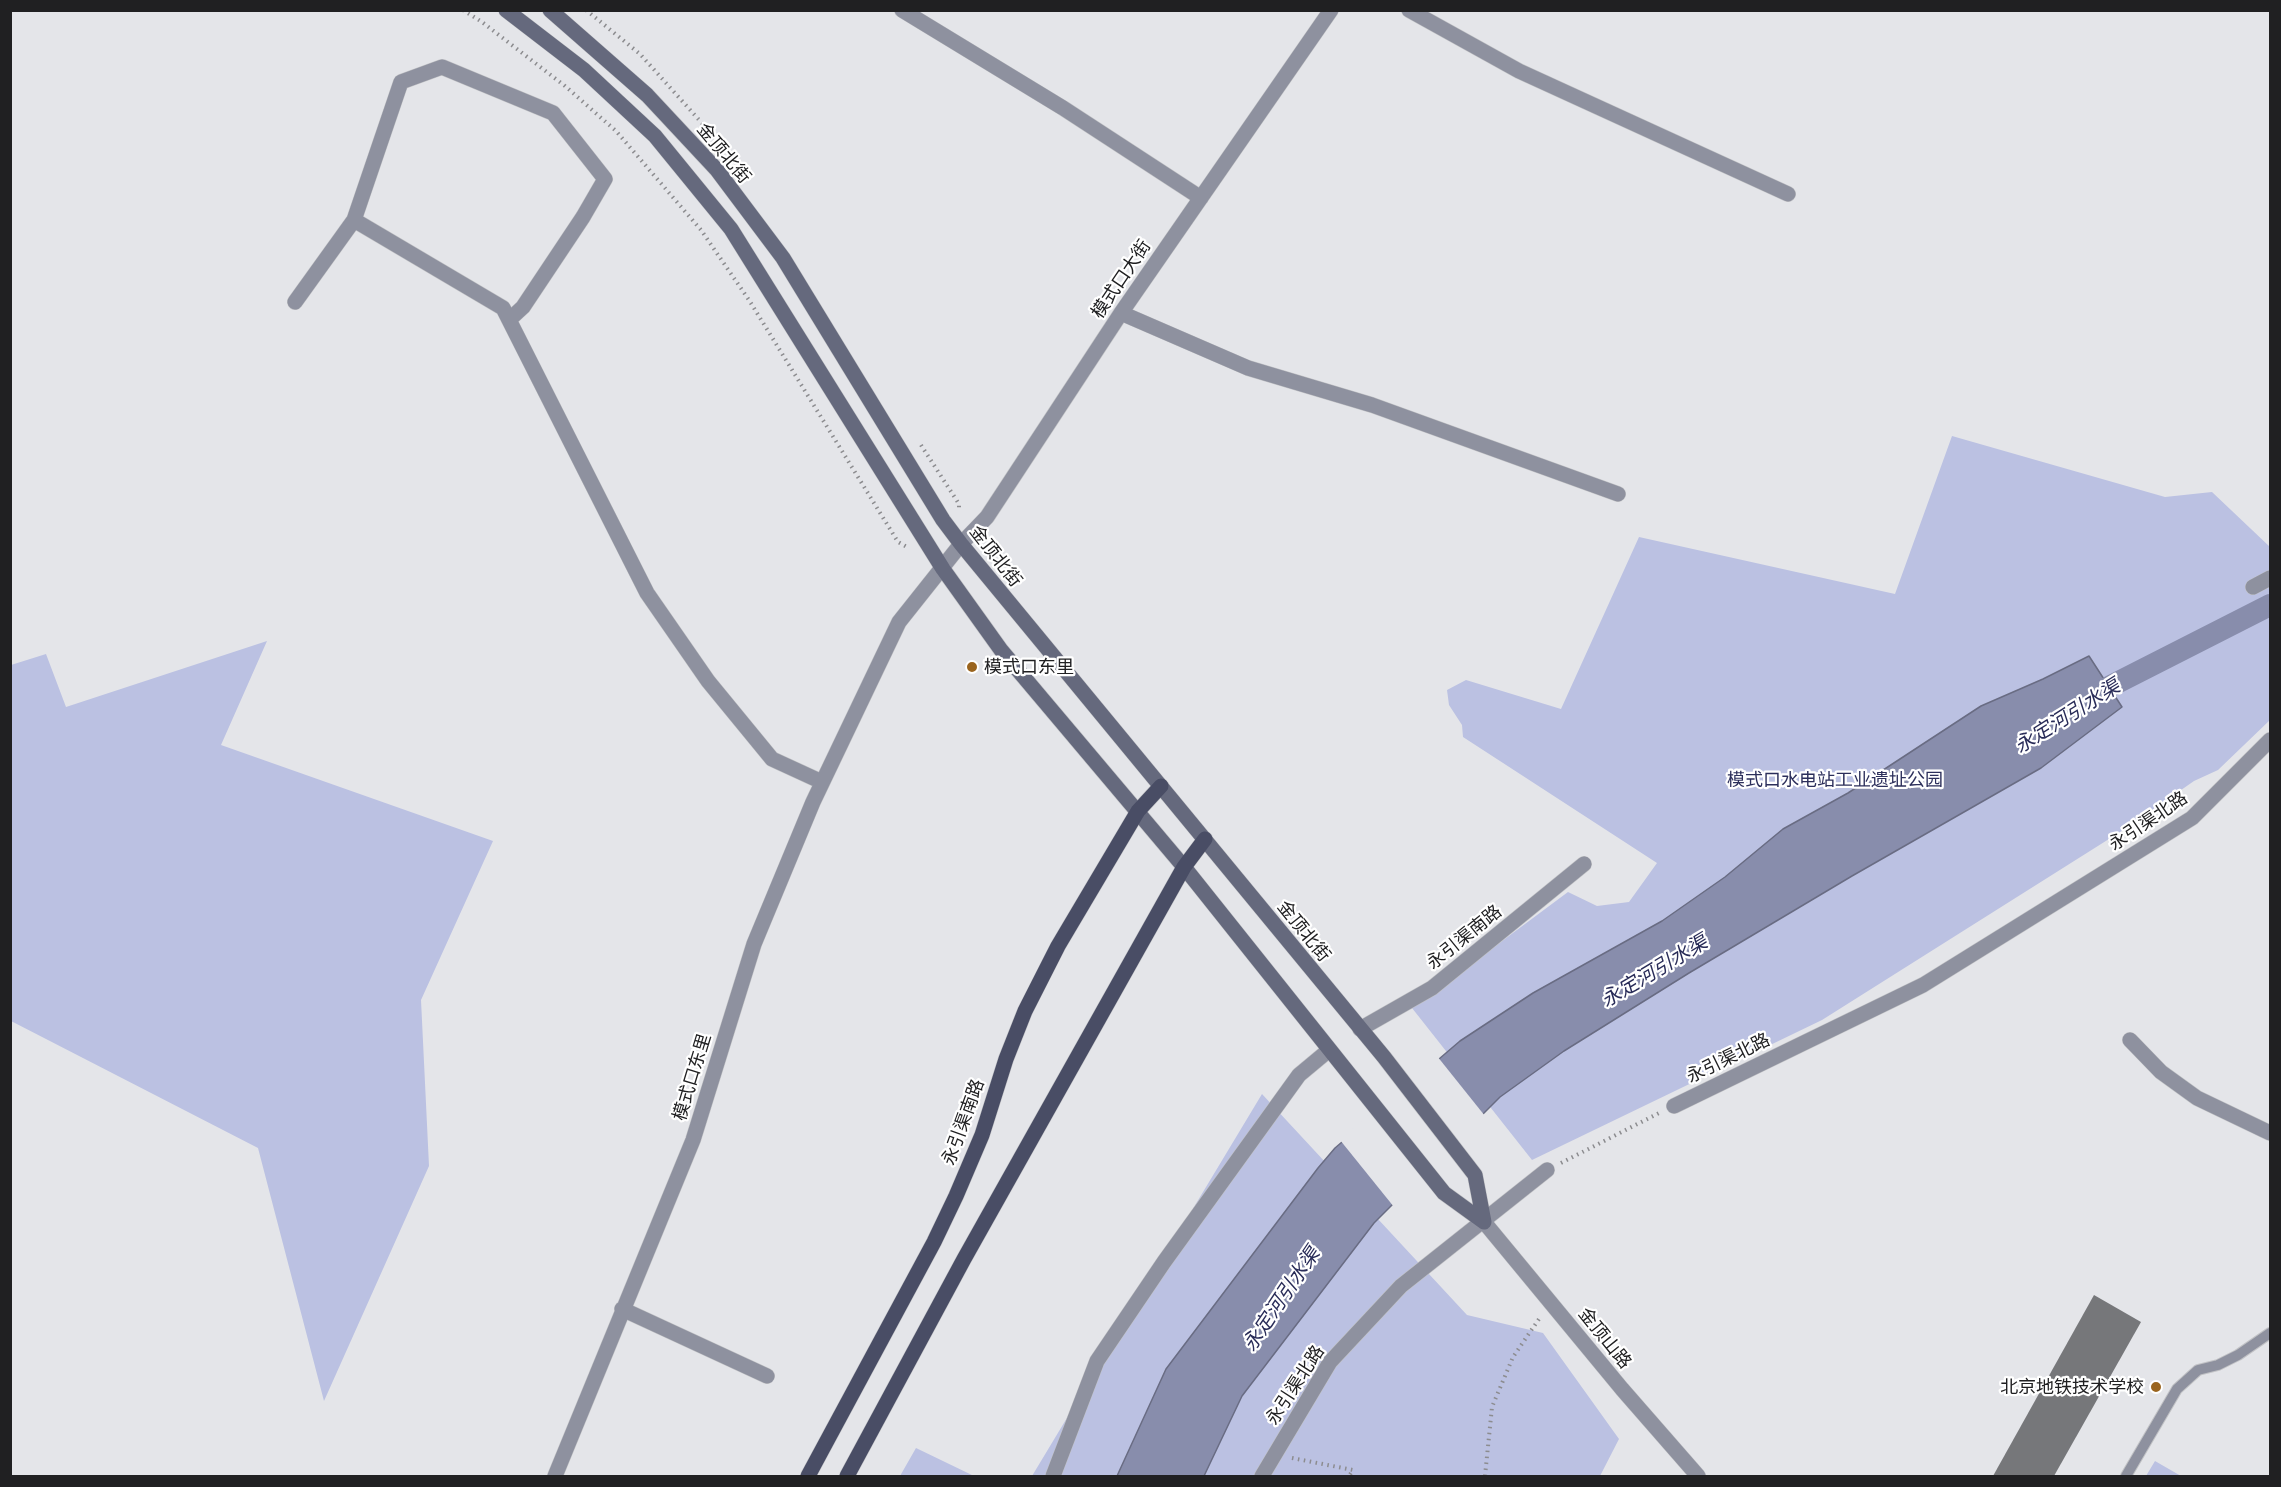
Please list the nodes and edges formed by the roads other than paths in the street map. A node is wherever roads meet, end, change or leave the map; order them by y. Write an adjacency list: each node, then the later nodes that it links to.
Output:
1 (506, 10): 14 (main road)
2 (550, 10): 13 (main road, 金顶北街)
3 (902, 10): 7 (street)
4 (1331, 10): 7 (street, 模式口大街)
5 (1408, 10): 6 (street)
6 (1788, 194)
7 (1201, 198): 10 (street, 模式口大街)
8 (354, 220): 9 (street); 11 (street); 11 (street)
9 (295, 302)
10 (1121, 313): 12 (street); 13 (street, 模式口大街)
11 (509, 320): 18 (street)
12 (1618, 494)
13 (961, 544): 14 (street, 模式口大街); 19 (main road, 金顶北街)
14 (943, 569): 18 (street, 模式口东里); 20 (main road)
15 (2271, 578): 16 (street)
16 (2253, 587)
17 (2271, 740): 27 (street, 永引渠北路)
18 (822, 782): 31 (street, 模式口东里)
19 (1161, 786): 20 (main road, 永引渠南路); 21 (main road, 金顶北街)
20 (1138, 811): 23 (main road); 35 (main road, 永引渠南路)
21 (1205, 839): 23 (main road); 24 (main road, 金顶北街)
22 (1584, 864): 24 (street, 永引渠南路)
23 (1184, 867): 26 (main road); 36 (main road)
24 (1360, 1029): 30 (main road, 金顶北街)
25 (2130, 1040): 28 (street)
26 (1329, 1050): 30 (main road); 37 (street)
27 (1674, 1106)
28 (2271, 1133)
29 (1547, 1170): 30 (street, 永引渠北路)
30 (1484, 1222): 38 (street, 永引渠北路); 39 (street, 金顶山路)
31 (622, 1309): 33 (street); 34 (street, 模式口东里)
32 (2271, 1333): 40 (lane)
33 (767, 1376)
34 (555, 1476)
35 (808, 1476)
36 (847, 1476)
37 (1053, 1476)
38 (1262, 1476)
39 (1698, 1476)
40 (2126, 1476)

